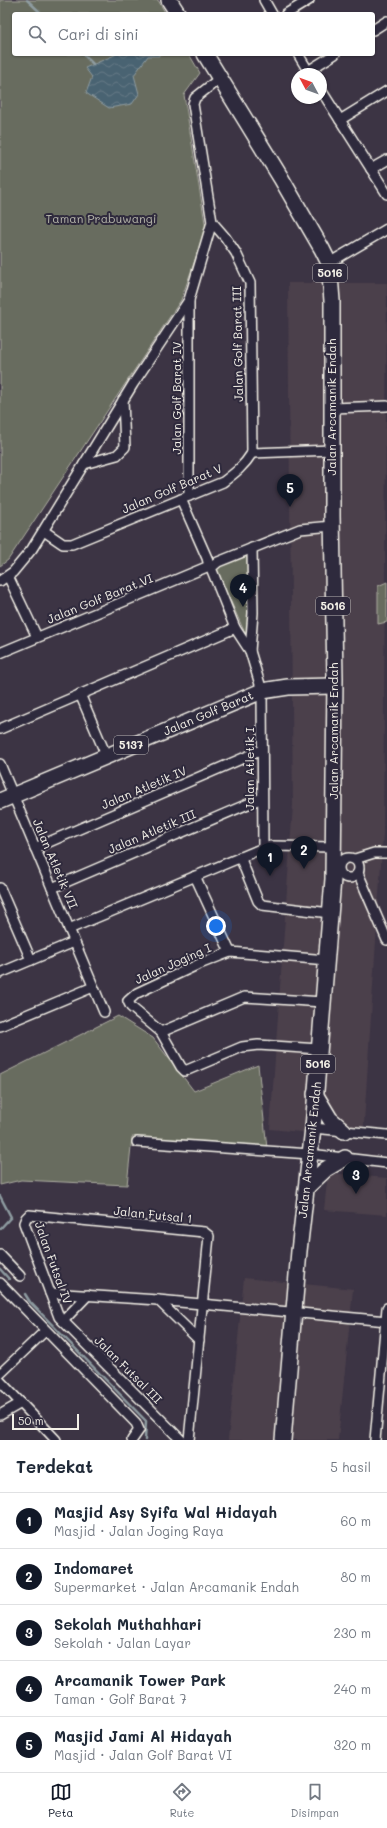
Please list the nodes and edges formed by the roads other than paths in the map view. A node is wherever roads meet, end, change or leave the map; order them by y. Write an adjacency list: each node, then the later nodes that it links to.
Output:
1 (169, 0): 4 (main road)
2 (264, 0): 5 (street)
3 (309, 0): 6 (street)
4 (177, 12)
5 (271, 12)
6 (289, 12)
7 (387, 21): 8 (street)
8 (375, 29)
9 (206, 56): 14 (main road, Jalan Arcamanik Endah / 5016)
10 (299, 56): 12 (street)
11 (332, 56): 13 (street)
12 (307, 68)
13 (315, 68)
14 (220, 78): 21 (street); 23 (main road, Jalan Arcamanik Endah / 5016)
15 (387, 91): 17 (street)
16 (327, 99): 17 (street)
17 (340, 120): 19 (street)
18 (387, 160): 19 (street)
19 (371, 169): 20 (street)
20 (387, 194)
21 (212, 222): 24 (street); 29 (street, Jalan Golf Barat III)
22 (387, 229): 23 (street)
23 (329, 263): 27 (main road, Jalan Arcamanik Endah / 5016)
24 (188, 300): 25 (street); 31 (street, Jalan Golf Barat IV)
25 (123, 400): 30 (street); 30 (street)
26 (387, 406): 27 (street)
27 (332, 408): 28 (main road, Jalan Arcamanik Endah / 5016)
28 (332, 450): 29 (street); 32 (main road, Jalan Arcamanik Endah / 5016)
29 (252, 453): 31 (street, Jalan Golf Barat V)
30 (84, 464): 33 (street)
31 (185, 497): 33 (street, Jalan Golf Barat V); 35 (street)
32 (332, 526): 34 (street, Jalan Golf Barat VI); 41 (main road, Jalan Arcamanik Endah / 5016)
33 (44, 530): 36 (street)
34 (252, 548): 35 (street, Jalan Golf Barat VI); 39 (street)
35 (213, 565): 37 (street); 38 (street, Jalan Golf Barat VI)
36 (4, 578): 38 (street)
37 (235, 628): 39 (street); 43 (street)
38 (38, 637): 40 (street, Jalan Golf Barat VI)
39 (250, 651): 42 (street, Jalan Atletik I)
40 (0, 653)
41 (334, 686): 42 (main road, Jalan Golf Barat / 5137); 53 (main road, Jalan Arcamanik Endah / 5016)
42 (262, 691): 45 (street, Jalan Atletik I); 46 (main road, Jalan Golf Barat / 5137)
43 (80, 694): 44 (street); 46 (street)
44 (0, 729)
45 (262, 750): 48 (street, Jalan Atletik I); 50 (street, Jalan Atletik IV)
46 (106, 755): 49 (main road, Jalan Golf Barat / 5137)
47 (0, 764): 49 (street, Jalan Atletik VII)
48 (262, 798): 51 (street, Jalan Atletik I); 59 (street, Jalan Atletik III)
49 (6, 799): 50 (street, Jalan Atletik VII)
50 (35, 848): 59 (street, Jalan Atletik VII)
51 (263, 848): 53 (street); 54 (street)
52 (387, 853): 53 (street)
53 (342, 855): 55 (street); 57 (main road, Jalan Arcamanik Endah / 5016)
54 (240, 857): 56 (street); 60 (street)
55 (358, 873): 57 (street); 62 (street)
56 (196, 876): 61 (street); 64 (street, Jalan Joging I)
57 (338, 877): 60 (main road, Jalan Arcamanik Endah / 5016)
58 (0, 888): 65 (street)
59 (52, 888): 61 (street, Jalan Atletik VII)
60 (330, 913): 66 (main road, Jalan Arcamanik Endah / 5016)
61 (69, 929): 63 (street, Jalan Atletik VII)
62 (387, 940)
63 (74, 942): 65 (street); 68 (street, Jalan Atletik VII)
64 (230, 952): 66 (street, Jalan Joging I); 72 (street, Jalan Joging I)
65 (31, 960): 67 (street)
66 (327, 960): 69 (main road, Jalan Arcamanik Endah / 5016)
67 (0, 973)
68 (93, 987): 70 (street, Jalan Atletik VII); 71 (street)
69 (323, 1002): 72 (street); 73 (main road, Jalan Arcamanik Endah / 5016)
70 (104, 1012)
71 (0, 1026)
72 (161, 1032): 73 (street)
73 (319, 1049): 74 (main road, Jalan Arcamanik Endah / 5016)
74 (315, 1094): 75 (main road, Jalan Arcamanik Endah / 5016); 76 (main road)
75 (313, 1128): 76 (street); 79 (main road, Jalan Arcamanik Endah / 5016)
76 (344, 1131): 77 (street)
77 (387, 1135)
78 (137, 1142): 79 (street)
79 (310, 1154): 80 (street); 82 (main road, Jalan Arcamanik Endah / 5016)
80 (345, 1158): 81 (street); 82 (main road)
81 (387, 1163)
82 (308, 1186): 92 (main road, Jalan Arcamanik Endah / 5016)
83 (26, 1218): 87 (street, Jalan Futsal IV); 90 (street, Jalan Futsal 1)
84 (0, 1254): 85 (street)
85 (20, 1276)
86 (0, 1284): 95 (street)
87 (50, 1293): 88 (street); 93 (street, Jalan Futsal IV)
88 (88, 1295): 89 (street); 93 (street)
89 (158, 1300): 90 (street); 96 (street)
90 (203, 1304): 92 (street); 96 (street)
91 (387, 1308): 94 (street)
92 (294, 1312): 94 (street); 105 (main road, Jalan Arcamanik Endah / 5016)
93 (61, 1319): 103 (street, Jalan Futsal III)
94 (386, 1321): 106 (street)
95 (45, 1331): 97 (street); 102 (street)
96 (199, 1340): 104 (street)
97 (0, 1374)
98 (0, 1381): 99 (street)
99 (21, 1403): 100 (street); 101 (street)
100 (0, 1415)
101 (55, 1440)
102 (132, 1440)
103 (180, 1440)
104 (189, 1440)
105 (283, 1440)
106 (375, 1440)

